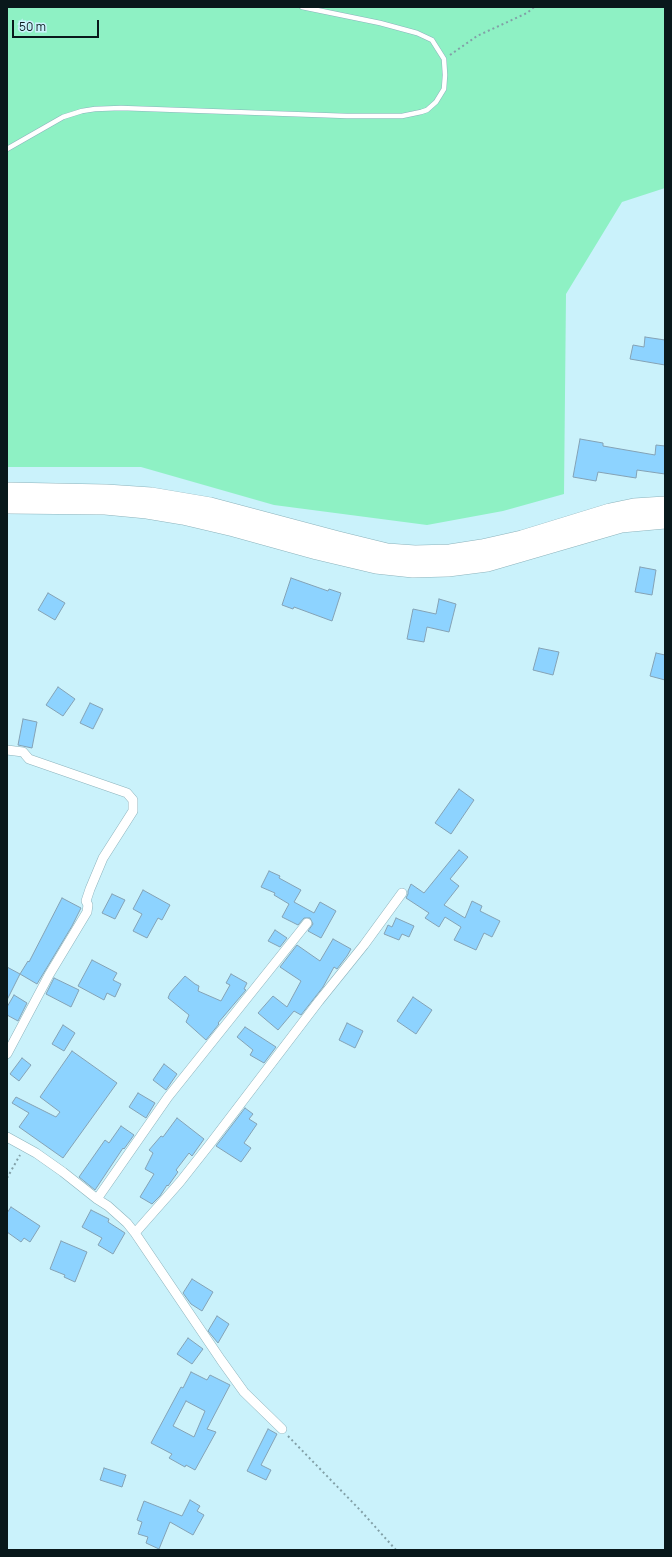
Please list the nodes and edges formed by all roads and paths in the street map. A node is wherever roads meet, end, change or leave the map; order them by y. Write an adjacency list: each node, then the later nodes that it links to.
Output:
1 (302, 7): 3 (lane)
2 (534, 7): 3 (path)
3 (444, 59): 4 (lane)
4 (7, 149)
5 (7, 491): 7 (highway)
6 (7, 505): 8 (highway)
7 (665, 505)
8 (665, 520)
9 (7, 750): 12 (street)
10 (402, 893): 17 (street)
11 (307, 923): 16 (street)
12 (7, 1054)
13 (7, 1137): 14 (street)
14 (24, 1147): 15 (path); 16 (street)
15 (7, 1178)
16 (97, 1199): 17 (street)
17 (135, 1233): 18 (street)
18 (282, 1429): 19 (path)
19 (396, 1550)

